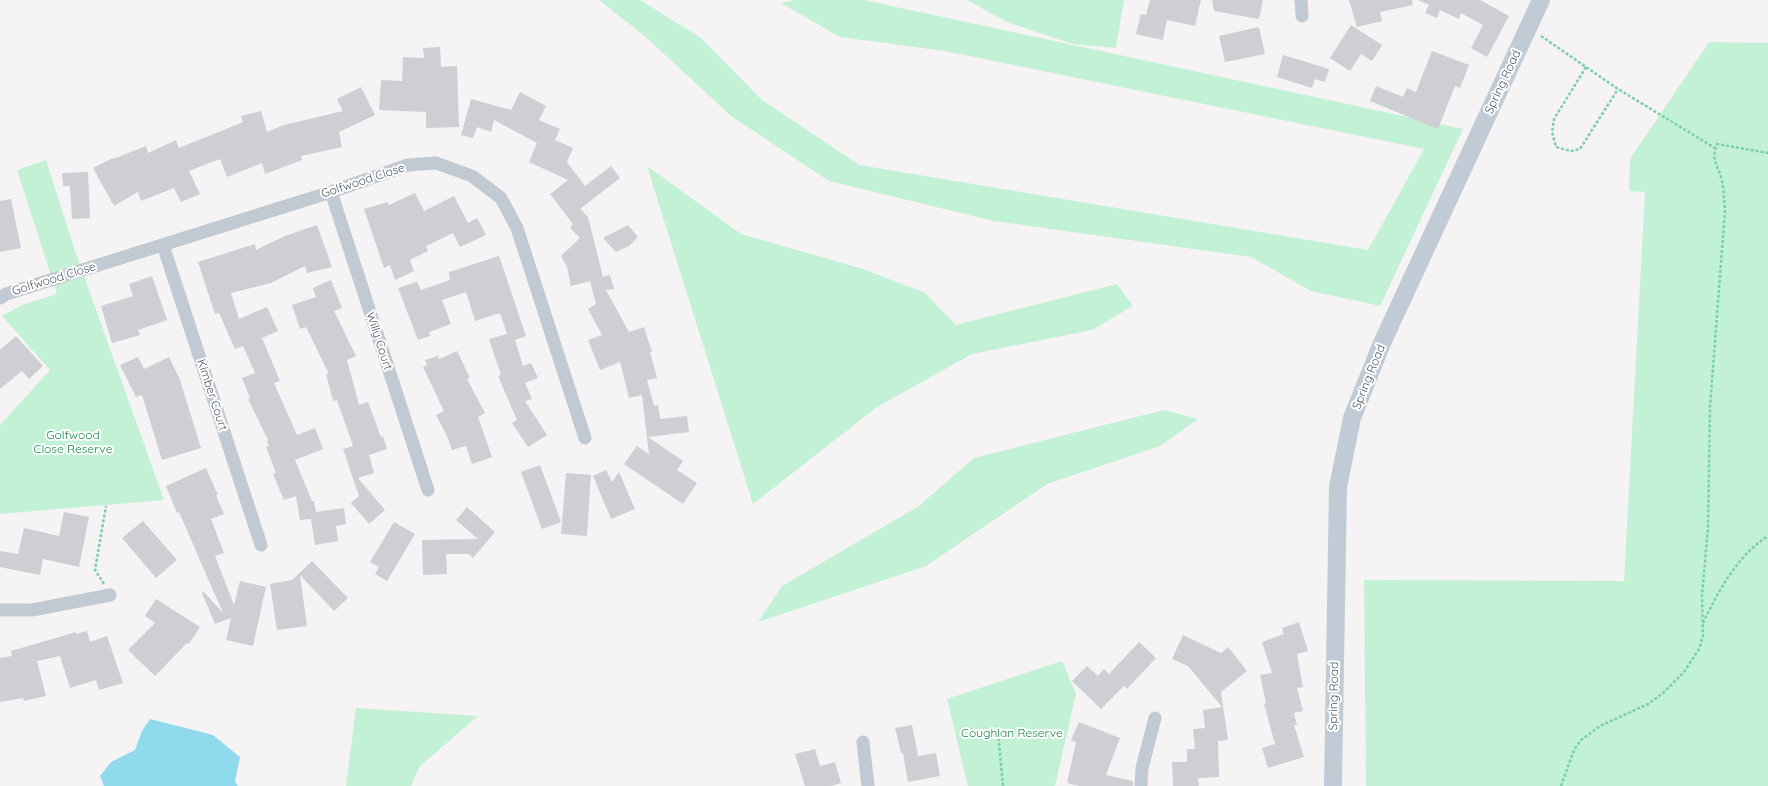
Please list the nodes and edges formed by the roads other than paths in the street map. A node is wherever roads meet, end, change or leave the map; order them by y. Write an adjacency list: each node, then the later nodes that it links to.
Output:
1 (1301, 0): 3 (street)
2 (1541, 0): 16 (main road, Spring Road)
3 (1302, 16)
4 (331, 192): 5 (street, Golfwood Close); 7 (street, Golfwood Close); 8 (street, Willy Court)
5 (163, 245): 6 (street, Golfwood Close); 9 (street, Kimber Court)
6 (0, 298)
7 (585, 438)
8 (428, 490)
9 (261, 545)
10 (110, 594): 11 (street)
11 (0, 610)
12 (1155, 718): 15 (street)
13 (863, 742): 14 (street)
14 (868, 786)
15 (1141, 786)
16 (1333, 786)

